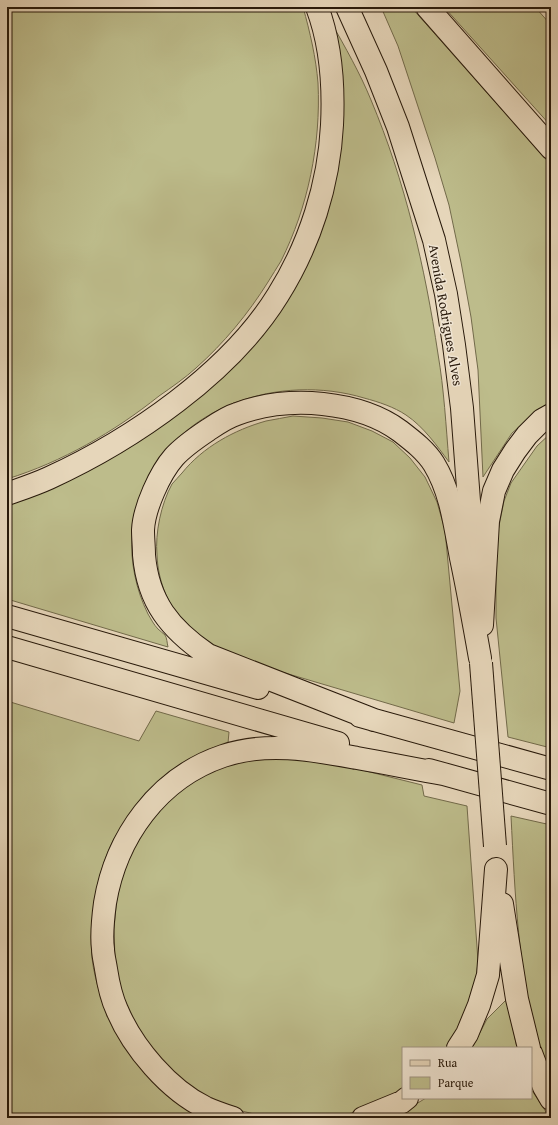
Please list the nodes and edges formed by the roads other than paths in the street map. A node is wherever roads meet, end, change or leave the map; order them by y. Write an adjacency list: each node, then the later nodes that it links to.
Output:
1 (317, 7): 6 (main road)
2 (347, 7): 9 (main road, Avenida Rodrigues Alves)
3 (427, 7): 4 (main road)
4 (551, 148)
5 (551, 415): 9 (main road)
6 (7, 494)
7 (7, 616): 10 (main road)
8 (7, 647): 12 (main road)
9 (481, 661): 10 (main road); 14 (main road, bridge)
10 (374, 720): 11 (main road)
11 (551, 768)
12 (443, 774): 13 (main road); 20 (main road)
13 (551, 804)
14 (496, 869): 15 (main road); 16 (main road)
15 (459, 1047)
16 (529, 1047)
17 (532, 1056): 18 (main road)
18 (551, 1098)
19 (406, 1099): 21 (main road)
20 (232, 1118)
21 (363, 1118)

